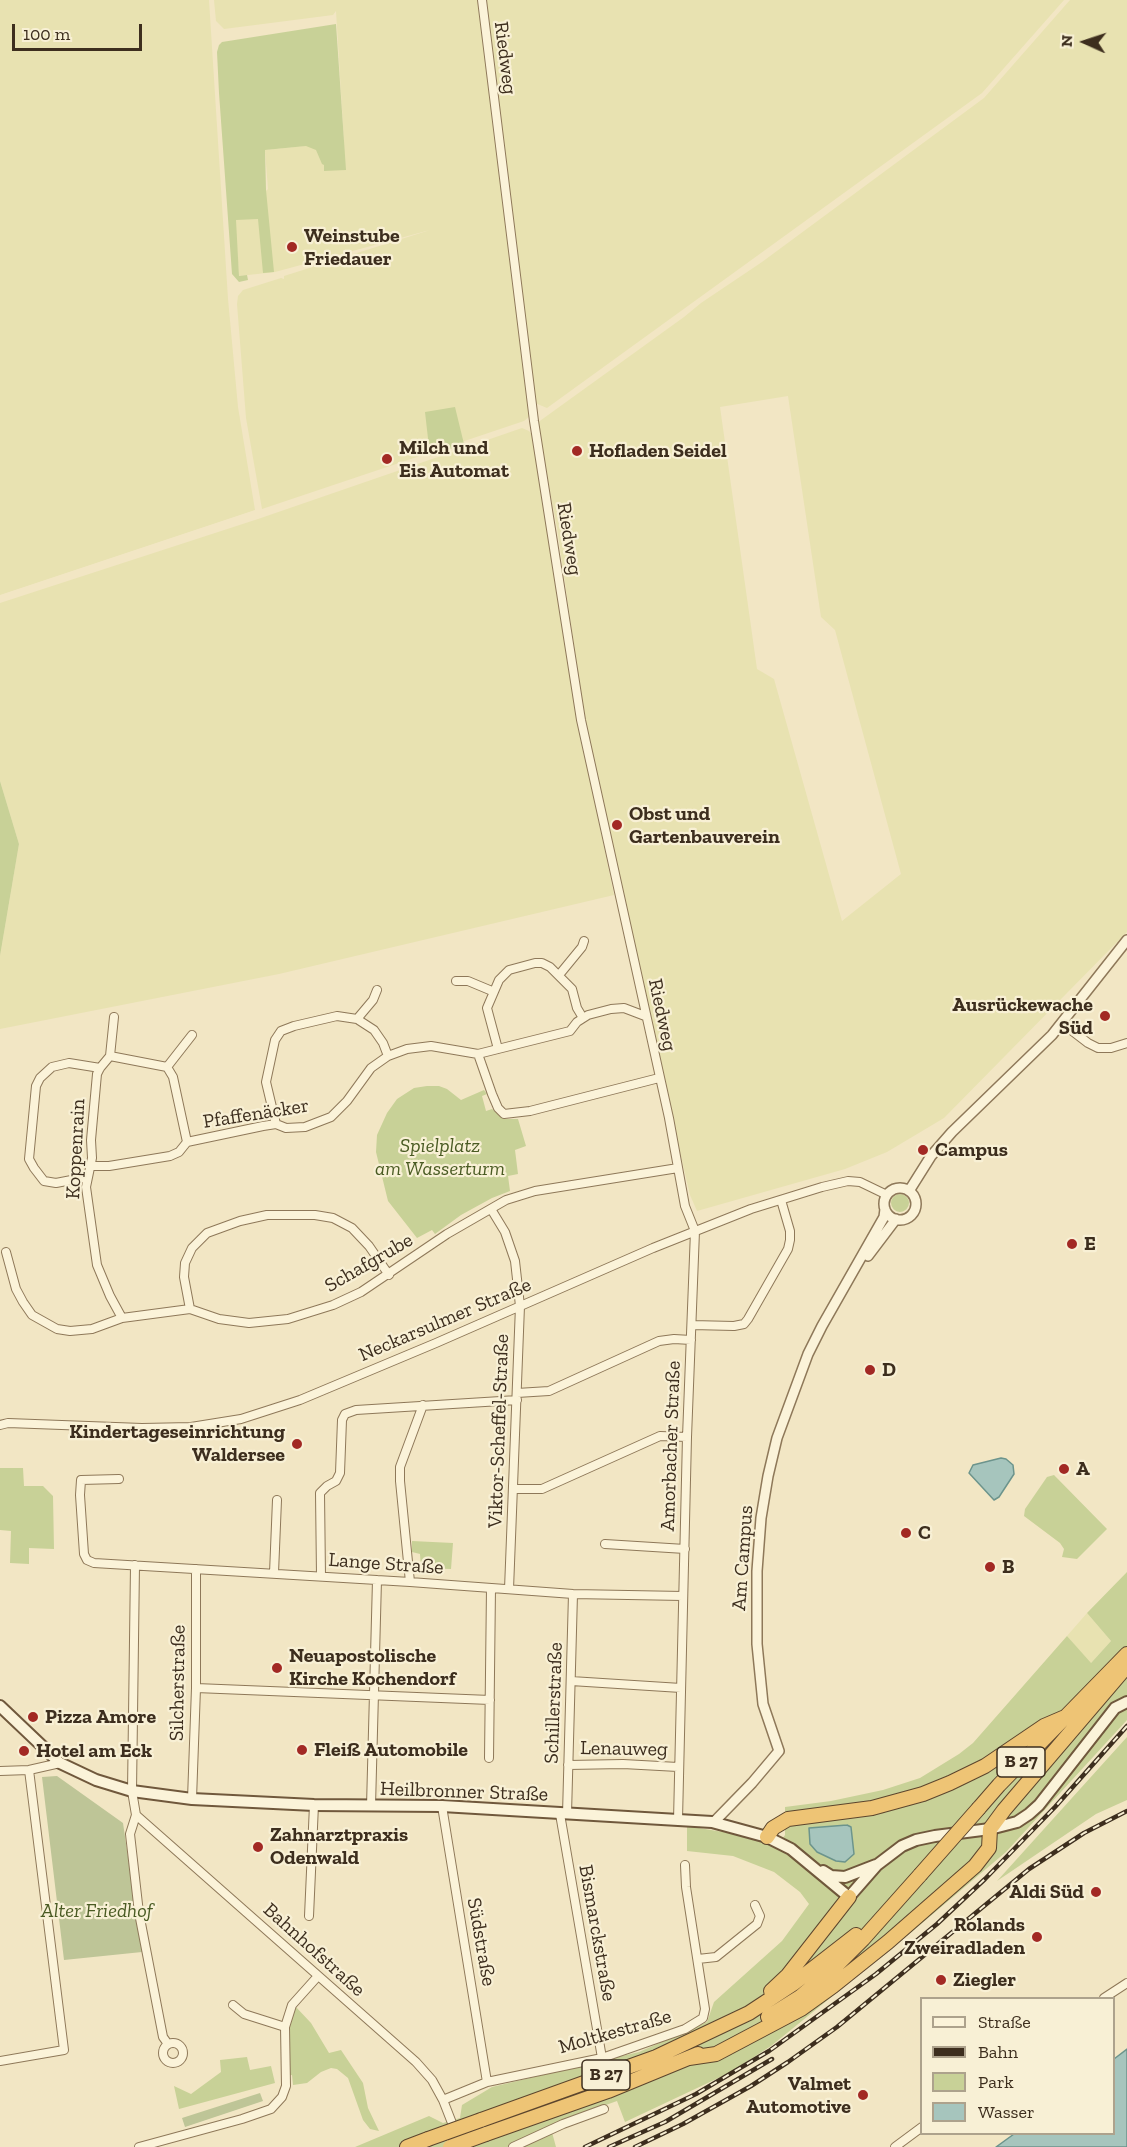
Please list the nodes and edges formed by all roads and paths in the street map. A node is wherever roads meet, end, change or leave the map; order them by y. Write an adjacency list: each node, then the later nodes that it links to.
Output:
1 (482, 0): 8 (street, Riedweg)
2 (1127, 940): 12 (street)
3 (584, 941): 4 (street)
4 (559, 975): 7 (street); 10 (street)
5 (456, 981): 7 (street)
6 (377, 990): 11 (street)
7 (492, 992): 15 (street)
8 (645, 1016): 10 (street, Pfaffenäcker); 21 (street, Riedweg)
9 (114, 1017): 17 (street)
10 (583, 1018): 15 (street, Pfaffenäcker)
11 (357, 1019): 18 (street); 22 (street)
12 (1062, 1023): 14 (street); 27 (street)
13 (192, 1035): 19 (street)
14 (1127, 1043)
15 (498, 1049): 16 (street, Pfaffenäcker)
16 (478, 1054): 18 (street, Pfaffenäcker); 21 (street)
17 (110, 1056): 19 (street); 20 (street)
18 (388, 1056): 22 (street, Pfaffenäcker)
19 (167, 1067): 23 (street)
20 (100, 1068): 24 (street, Koppenrain); 26 (street)
21 (659, 1078): 25 (street, Amorbacher Straße)
22 (276, 1124): 23 (street, Pfaffenäcker)
23 (187, 1142): 24 (street, Pfaffenäcker)
24 (90, 1166): 26 (street, Koppenrain)
25 (678, 1168): 30 (street, Schafgrube); 33 (street, Amorbacher Straße)
26 (87, 1177): 39 (street, Koppenrain)
27 (909, 1191): 28 (street); 32 (street)
28 (887, 1195): 29 (street, Neckarsulmer Straße); 31 (street)
29 (781, 1200): 33 (street, Neckarsulmer Straße); 40 (street)
30 (491, 1209): 35 (street, Schafgrube); 37 (street, Viktor-Scheffel-Straße)
31 (885, 1209): 32 (street); 36 (street, Am Campus)
32 (896, 1219): 36 (street, Am Campus)
33 (695, 1231): 37 (street, Neckarsulmer Straße); 40 (street, Amorbacher Straße)
34 (6, 1252): 39 (street, Schafgrube)
35 (389, 1275): 38 (street, Schafgrube); 38 (street)
36 (847, 1284): 85 (street, Am Campus)
37 (520, 1306): 42 (street, Viktor-Scheffel-Straße); 44 (street, Neckarsulmer Straße)
38 (190, 1309): 39 (street, Schafgrube)
39 (122, 1318)
40 (692, 1324): 41 (street, Amorbacher Straße)
41 (691, 1340): 42 (street); 45 (street, Amorbacher Straße)
42 (517, 1397): 43 (street); 47 (street, Viktor-Scheffel-Straße)
43 (423, 1405): 54 (street); 56 (street)
44 (0, 1425)
45 (687, 1437): 47 (street); 50 (street, Amorbacher Straße)
46 (119, 1479): 51 (street, Lange Straße)
47 (513, 1489): 58 (street, Viktor-Scheffel-Straße)
48 (277, 1500): 53 (street)
49 (604, 1545): 50 (street)
50 (685, 1549): 60 (street, Amorbacher Straße)
51 (135, 1566): 52 (street, Lange Straße); 77 (street)
52 (196, 1569): 53 (street, Lange Straße); 64 (street, Silcherstraße)
53 (274, 1573): 54 (street, Lange Straße)
54 (321, 1576): 55 (street, Lange Straße)
55 (377, 1580): 56 (street, Lange Straße); 66 (street)
56 (410, 1581): 57 (street, Lange Straße)
57 (491, 1588): 58 (street, Lange Straße); 67 (street)
58 (508, 1589): 59 (street, Lange Straße)
59 (573, 1594): 60 (street, Lange Straße); 63 (street, Schillerstraße)
60 (683, 1596): 65 (street, Amorbacher Straße)
61 (1127, 1654): 70 (highway, B 27)
62 (1127, 1666): 86 (highway)
63 (571, 1681): 65 (street); 73 (street, Schillerstraße)
64 (196, 1688): 66 (street); 78 (street, Silcherstraße)
65 (681, 1688): 74 (street, Amorbacher Straße)
66 (376, 1696): 67 (street); 80 (street)
67 (490, 1700): 71 (street)
68 (1127, 1702): 86 (main road)
69 (0, 1706): 72 (main road, Heilbronner Straße)
70 (1065, 1717): 87 (highway); 94 (highway, B 27, bridge)
71 (489, 1758)
72 (60, 1763): 75 (street); 77 (main road, Heilbronner Straße)
73 (568, 1765): 74 (street, Lenauweg); 82 (street, Schillerstraße)
74 (678, 1767): 84 (street, Amorbacher Straße)
75 (29, 1770): 76 (street); 105 (street)
76 (0, 1771)
77 (132, 1791): 78 (main road, Heilbronner Straße); 83 (street)
78 (192, 1799): 79 (main road, Heilbronner Straße)
79 (314, 1805): 80 (main road, Heilbronner Straße); 93 (street)
80 (371, 1806): 81 (main road, Heilbronner Straße)
81 (442, 1806): 82 (main road, Heilbronner Straße); 106 (street, Südstraße)
82 (563, 1814): 84 (main road, Heilbronner Straße); 103 (street, Bismarckstraße)
83 (136, 1815): 96 (street, Bahnhofstraße); 102 (street)
84 (678, 1820): 85 (main road, Heilbronner Straße)
85 (714, 1822): 87 (main road, Heilbronner Straße)
86 (990, 1829): 90 (main road); 104 (highway)
87 (767, 1837): 88 (main road, Heilbronner Straße)
88 (802, 1858): 90 (main road); 91 (main road, Heilbronner Straße)
89 (685, 1865): 95 (street, Moltkestraße)
90 (877, 1865): 91 (main road)
91 (849, 1898): 100 (highway)
92 (754, 1905): 95 (street)
93 (309, 1916)
94 (880, 1919): 100 (highway, B 27); 104 (highway, B 27)
95 (698, 1959): 103 (street, Moltkestraße)
96 (318, 1976): 101 (street); 107 (street, Bahnhofstraße)
97 (1127, 1983): 98 (street)
98 (1106, 1997)
99 (233, 2005): 101 (street)
100 (728, 2022): 109 (highway, B 27)
101 (285, 2026): 111 (street)
102 (168, 2044)
103 (602, 2058): 106 (street, Moltkestraße)
104 (689, 2058): 109 (highway, B 27)
105 (0, 2061)
106 (487, 2082): 107 (street, Moltkestraße)
107 (443, 2100): 114 (street, Bahnhofstraße)
108 (604, 2109): 115 (street)
109 (484, 2127): 112 (highway, B 27, bridge); 113 (highway, B 27, bridge)
110 (920, 2128): 116 (street)
111 (139, 2147)
112 (407, 2147)
113 (450, 2147)
114 (462, 2147)
115 (513, 2147)
116 (895, 2147)

